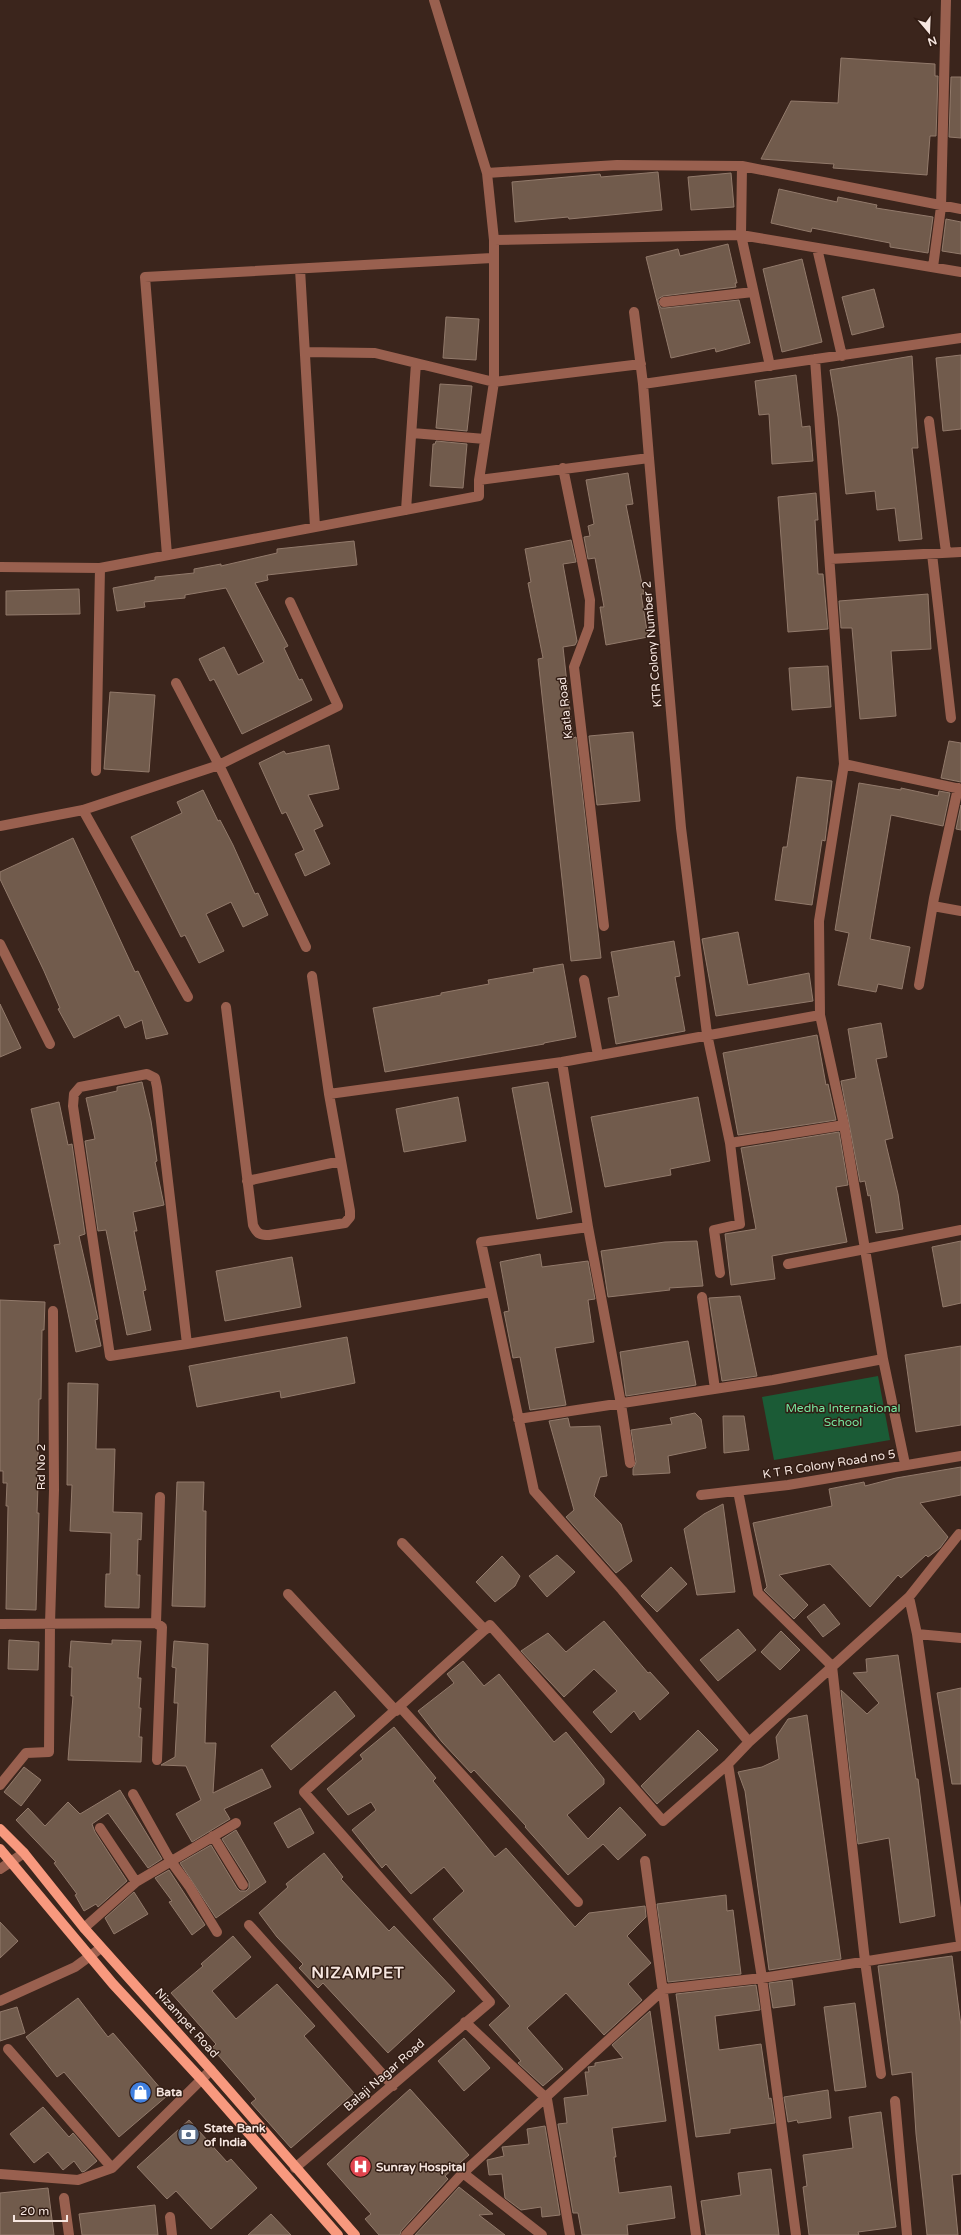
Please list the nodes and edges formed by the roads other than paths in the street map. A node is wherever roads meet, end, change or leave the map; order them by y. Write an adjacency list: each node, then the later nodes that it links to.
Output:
1 (434, 0): 4 (street)
2 (946, 0): 5 (street)
3 (742, 166): 4 (street); 5 (street); 7 (street)
4 (487, 173): 8 (street)
5 (941, 207): 6 (street); 11 (street)
6 (961, 209)
7 (742, 235): 8 (street); 9 (street); 14 (street)
8 (494, 240): 10 (street)
9 (817, 248): 11 (street); 19 (street)
10 (492, 258): 12 (street); 24 (street)
11 (933, 268): 13 (street)
12 (300, 269): 18 (street); 37 (street)
13 (961, 272)
14 (753, 292): 15 (street); 23 (street)
15 (664, 302)
16 (634, 312): 22 (street, KTR Colony Number 2)
17 (961, 338): 19 (street)
18 (305, 352): 21 (street); 33 (street)
19 (842, 356): 20 (street)
20 (815, 359): 23 (street); 38 (street)
21 (416, 363): 24 (street); 27 (street)
22 (641, 364): 24 (street); 25 (street, KTR Colony Number 2)
23 (770, 366): 25 (street)
24 (494, 382): 28 (street)
25 (643, 384): 29 (street, KTR Colony Number 2)
26 (929, 421): 34 (street)
27 (412, 433): 28 (street); 32 (street)
28 (485, 439): 31 (street)
29 (649, 458): 30 (street); 61 (street, KTR Colony Number 2)
30 (563, 468): 31 (street); 52 (street, Katla Road)
31 (479, 480): 32 (street)
32 (406, 510): 33 (street)
33 (315, 527): 37 (street)
34 (946, 552): 35 (street); 36 (street)
35 (961, 552)
36 (932, 554): 38 (street); 43 (street)
37 (167, 555): 40 (street)
38 (830, 559): 44 (street)
39 (0, 567): 40 (street)
40 (100, 568): 46 (street)
41 (290, 602): 45 (street)
42 (176, 683): 45 (street)
43 (951, 718)
44 (844, 764): 47 (street); 60 (street)
45 (219, 765): 48 (street); 54 (street)
46 (96, 771)
47 (959, 789): 50 (street)
48 (84, 810): 49 (street); 58 (street)
49 (0, 826)
50 (933, 906): 51 (street); 57 (street)
51 (961, 911)
52 (604, 926)
53 (0, 944): 62 (street)
54 (306, 947)
55 (312, 976): 65 (street)
56 (584, 980): 63 (street)
57 (919, 985)
58 (188, 997)
59 (226, 1007): 69 (street)
60 (820, 1015): 61 (street); 66 (street)
61 (707, 1034): 63 (street); 67 (street, KTR Colony Number 2)
62 (50, 1044)
63 (598, 1055): 64 (street)
64 (562, 1062): 65 (street); 70 (street)
65 (329, 1094): 68 (street)
66 (844, 1125): 67 (street); 72 (street)
67 (730, 1143): 74 (street, KTR Colony Number 2)
68 (341, 1161): 69 (street); 69 (street)
69 (247, 1181)
70 (588, 1227): 75 (street); 81 (street)
71 (961, 1230): 72 (street)
72 (865, 1249): 73 (street); 79 (street)
73 (788, 1264)
74 (720, 1273)
75 (491, 1292): 78 (street); 82 (street)
76 (702, 1297): 80 (street)
77 (53, 1311): 95 (street, Rd No 2)
78 (187, 1344): 78 (street)
79 (883, 1359): 80 (street); 85 (street)
80 (716, 1389): 81 (street)
81 (621, 1404): 82 (street); 84 (street)
82 (518, 1419): 101 (street)
83 (961, 1456): 85 (street, K T R Colony Road no 5)
84 (630, 1463)
85 (905, 1464): 86 (street, K T R Colony Road no 5)
86 (738, 1491): 87 (street, K T R Colony Road no 5); 99 (street)
87 (701, 1495)
88 (160, 1497): 93 (street)
89 (959, 1534): 92 (street)
90 (402, 1543): 96 (street)
91 (288, 1594): 100 (street)
92 (909, 1596): 97 (street); 99 (street)
93 (156, 1623): 95 (street); 102 (street)
94 (0, 1624): 95 (street)
95 (50, 1624): 104 (street, Rd No 2)
96 (485, 1630): 100 (street); 103 (street)
97 (917, 1634): 98 (street); 122 (street)
98 (961, 1638)
99 (832, 1666): 101 (street); 126 (street)
100 (398, 1709): 118 (street); 130 (street, Balaji Nagar Road)
101 (749, 1742): 103 (street)
102 (157, 1760)
103 (728, 1764): 127 (street)
104 (0, 1785)
105 (133, 1794): 112 (street)
106 (236, 1823): 109 (street)
107 (100, 1828): 116 (street)
108 (0, 1829): 111 (main road, Nizampet Road)
109 (213, 1836): 112 (street); 117 (street)
110 (0, 1849): 114 (main road)
111 (24, 1853): 114 (street); 120 (main road, Nizampet Road)
112 (170, 1860): 116 (street); 121 (street)
113 (646, 1861): 128 (street)
114 (12, 1862): 115 (street); 125 (main road)
115 (0, 1869)
116 (136, 1882): 120 (street)
117 (243, 1885)
118 (578, 1902)
119 (249, 1925): 135 (street)
120 (84, 1928): 124 (main road, Nizampet Road)
121 (217, 1932)
122 (961, 1943)
123 (961, 1946): 126 (street)
124 (101, 1948): 125 (street); 132 (main road, Nizampet Road)
125 (90, 1957): 129 (street); 134 (main road)
126 (865, 1961): 127 (street); 133 (street)
127 (762, 1978): 128 (street); 152 (street)
128 (664, 1989): 136 (street); 151 (street)
129 (0, 2001)
130 (465, 2022): 135 (street, Balaji Nagar Road); 136 (street)
131 (8, 2049): 138 (street)
132 (211, 2070): 134 (street); 139 (main road, Nizampet Road)
133 (881, 2074)
134 (201, 2079): 138 (street); 146 (main road)
135 (393, 2086): 139 (street, Balaji Nagar Road)
136 (546, 2098): 140 (street); 150 (street)
137 (895, 2101): 153 (street)
138 (112, 2168): 141 (street)
139 (295, 2168): 147 (main road, Nizampet Road)
140 (463, 2173): 148 (street); 149 (street)
141 (0, 2174)
142 (64, 2198): 144 (street)
143 (170, 2218): 145 (street)
144 (69, 2235)
145 (172, 2235)
146 (338, 2235)
147 (355, 2235)
148 (406, 2235)
149 (542, 2235)
150 (570, 2235)
151 (696, 2235)
152 (796, 2235)
153 (907, 2235)

